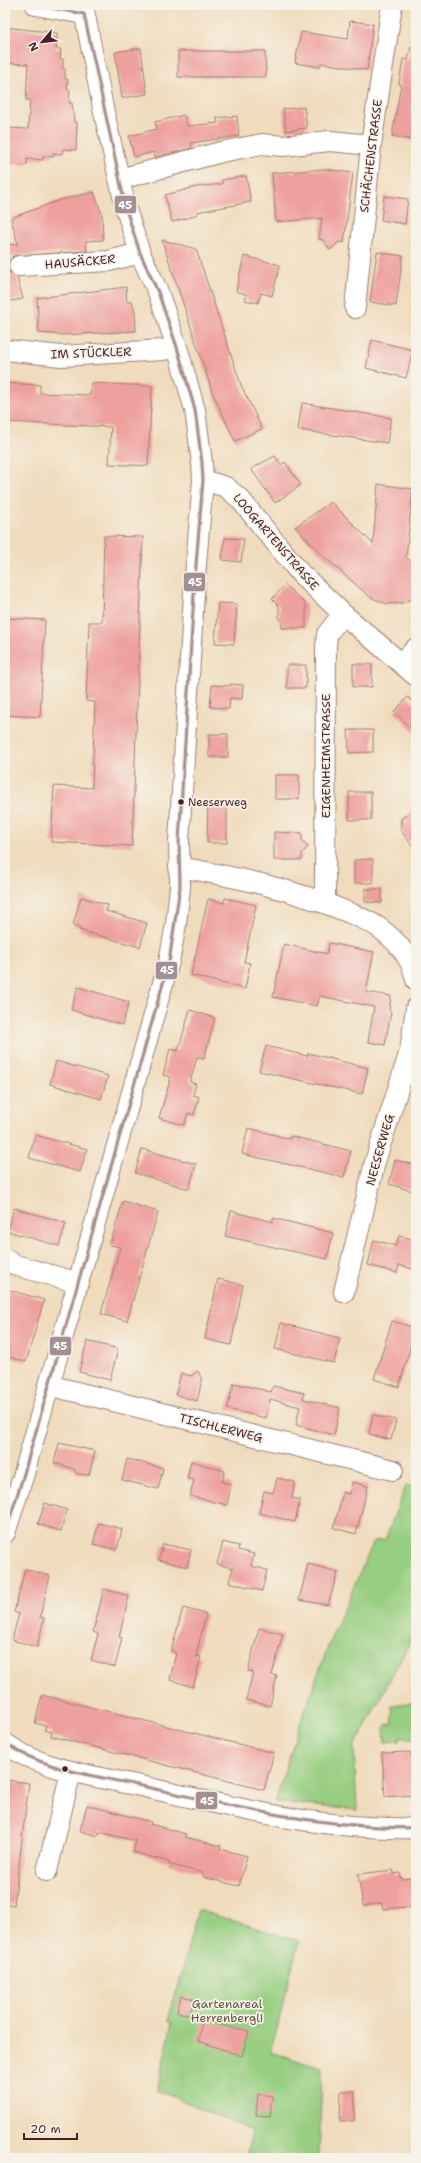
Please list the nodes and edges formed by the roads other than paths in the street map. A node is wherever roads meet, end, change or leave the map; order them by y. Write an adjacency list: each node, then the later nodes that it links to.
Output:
1 (36, 5): 3 (street)
2 (392, 5): 4 (street, SCHÄCHENSTRASSE)
3 (84, 9): 5 (street)
4 (371, 145): 5 (street); 8 (street, SCHÄCHENSTRASSE)
5 (120, 179): 6 (street)
6 (140, 253): 7 (street, HAUSÄCKER); 9 (street)
7 (19, 266)
8 (356, 308)
9 (177, 347): 10 (street, IM STÜCKLER); 11 (street)
10 (5, 350)
11 (203, 480): 12 (street, LOOGARTENSTRASSE); 15 (street)
12 (343, 614): 14 (street, LOOGARTENSTRASSE); 16 (street, EIGENHEIMSTRASSE)
13 (416, 648): 14 (street)
14 (409, 669)
15 (180, 868): 16 (street); 20 (street)
16 (325, 903): 17 (street)
17 (416, 980)
18 (416, 1008): 21 (street, NEESERWEG)
19 (5, 1259): 20 (street)
20 (79, 1282): 22 (street)
21 (344, 1292)
22 (48, 1385): 23 (street, TISCHLERWEG); 24 (street)
23 (393, 1470)
24 (5, 1533)
25 (5, 1743): 26 (street)
26 (71, 1771): 27 (street); 28 (street)
27 (416, 1828)
28 (47, 1871)

